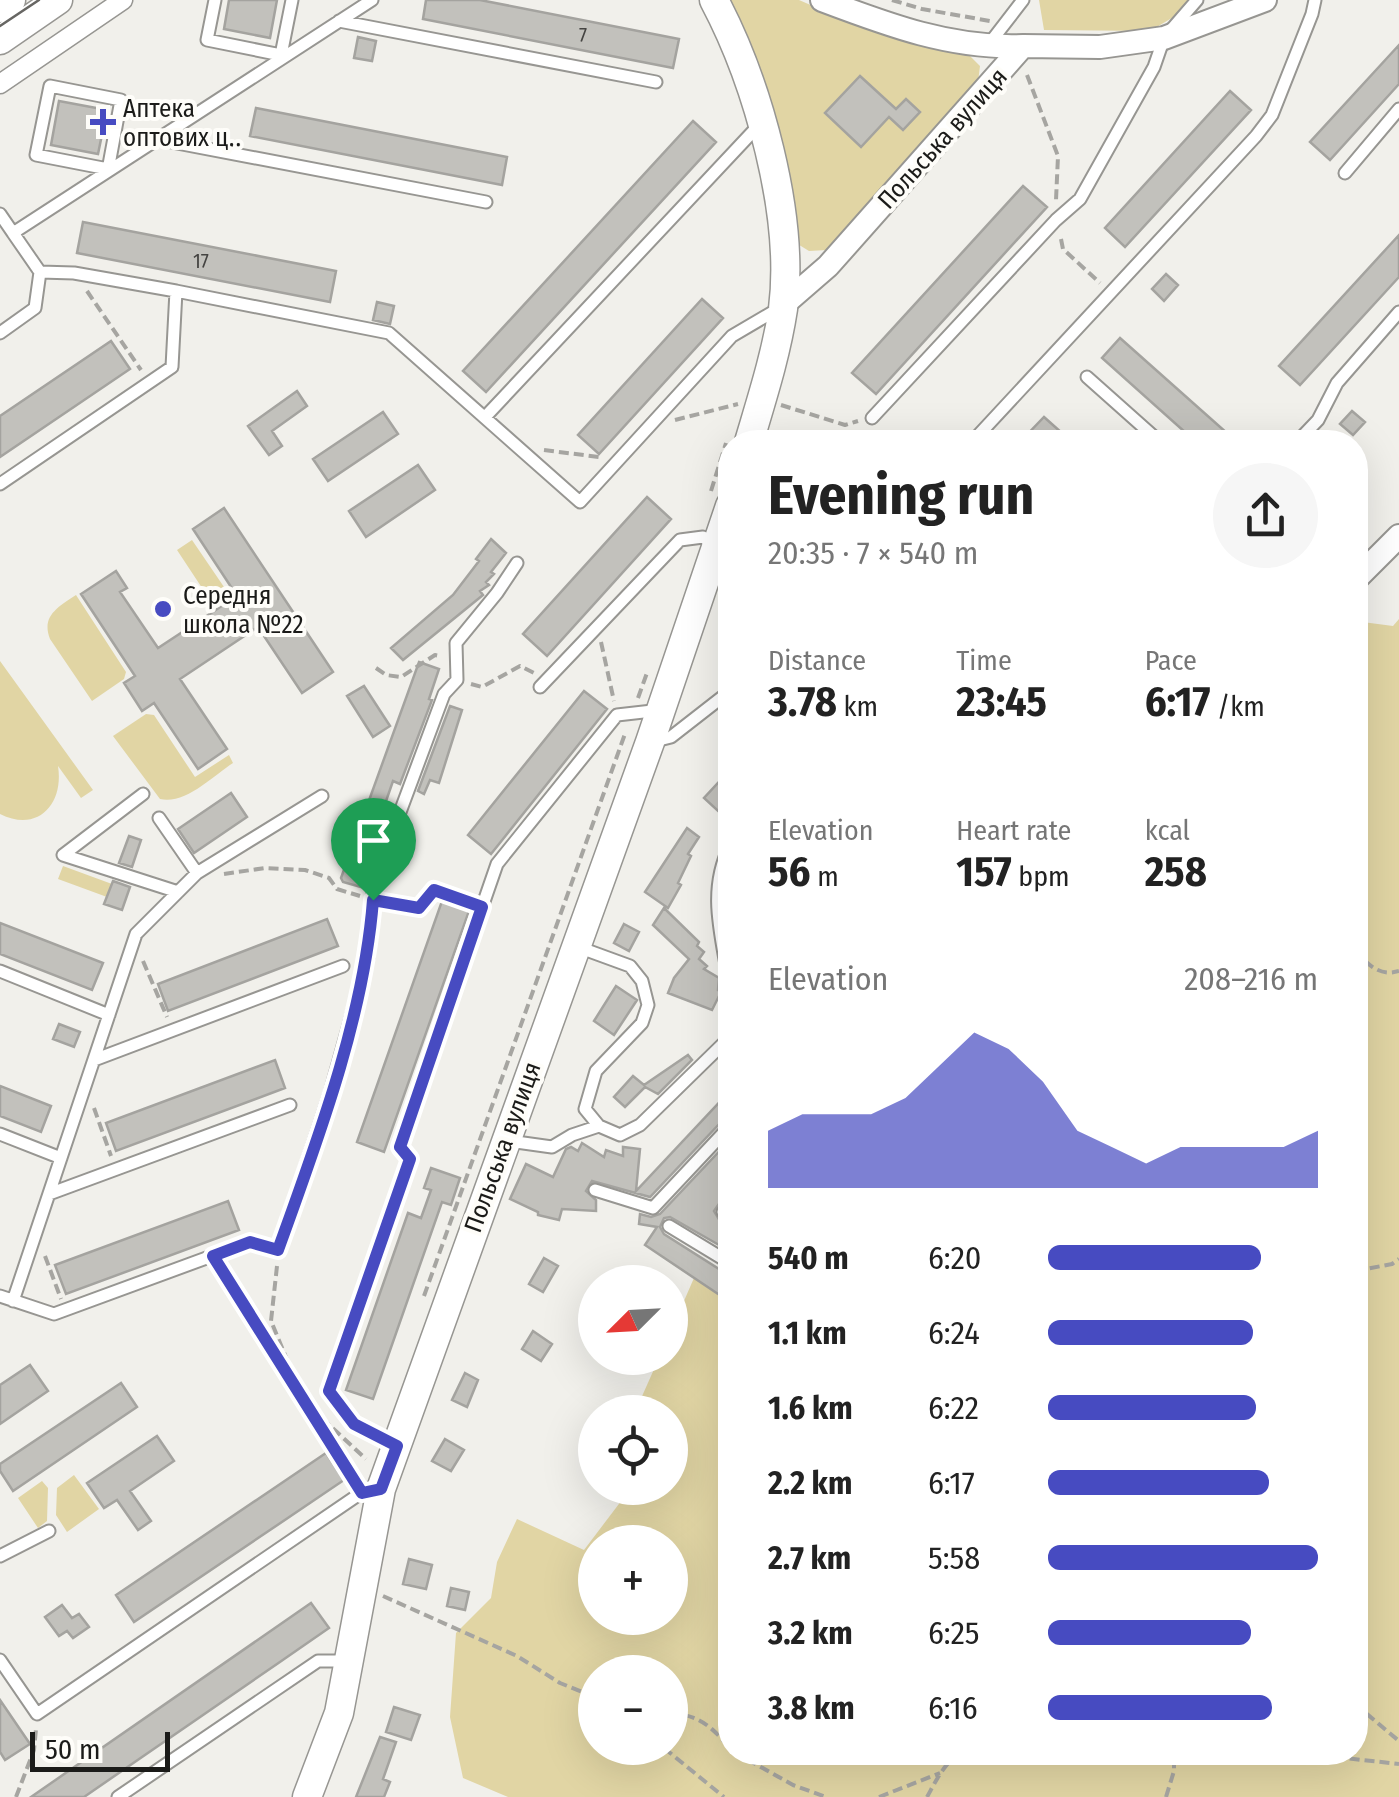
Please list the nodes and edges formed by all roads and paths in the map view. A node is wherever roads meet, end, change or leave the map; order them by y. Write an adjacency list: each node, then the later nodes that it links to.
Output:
1 (11, 0): 15 (street)
2 (58, 0): 19 (street)
3 (123, 0): 24 (street)
4 (215, 0): 22 (lane)
5 (292, 0): 22 (lane)
6 (372, 0): 16 (lane)
7 (714, 0): 26 (street)
8 (822, 0): 14 (street)
9 (892, 0): 17 (path)
10 (1023, 0): 17 (lane)
11 (1197, 0): 18 (lane)
12 (1265, 0): 18 (street, Польська вулиця)
13 (1315, 0): 37 (lane)
14 (863, 7): 21 (street)
15 (0, 8)
16 (339, 22): 22 (lane); 23 (lane)
17 (1005, 24): 21 (lane)
18 (1164, 38): 20 (street, Польська вулиця); 32 (lane)
19 (0, 40)
20 (1023, 46): 21 (street); 32 (path); 38 (street, Польська вулиця)
21 (986, 48)
22 (282, 55): 27 (lane)
23 (656, 82)
24 (0, 84)
25 (1399, 109): 29 (lane)
26 (761, 123): 38 (street); 44 (lane)
27 (156, 138): 28 (lane); 30 (lane)
28 (108, 170): 28 (lane); 33 (lane)
29 (1344, 173)
30 (486, 202)
31 (0, 214): 33 (lane)
32 (1056, 220): 37 (path); 45 (lane)
33 (14, 233): 34 (lane)
34 (40, 272): 35 (lane); 40 (lane)
35 (74, 273): 36 (lane); 42 (path)
36 (176, 291): 42 (lane); 44 (lane)
37 (1111, 293): 49 (lane)
38 (783, 305): 43 (street); 47 (lane)
39 (1399, 312): 51 (lane)
40 (0, 333)
41 (1088, 377): 50 (lane)
42 (150, 382): 54 (lane)
43 (762, 398): 46 (path); 47 (path); 48 (street)
44 (486, 416): 52 (lane)
45 (872, 418)
46 (845, 424)
47 (649, 426): 53 (lane)
48 (753, 430)
49 (983, 430)
50 (1147, 430)
51 (1308, 430)
52 (520, 446): 53 (path); 53 (lane)
53 (618, 460)
54 (0, 484)
55 (1399, 536): 58 (street)
56 (718, 548): 59 (lane); 62 (street, Польська вулиця)
57 (517, 563): 71 (lane)
58 (1368, 567)
59 (598, 626): 60 (lane); 63 (path)
60 (540, 686)
61 (718, 700): 64 (lane)
62 (661, 710): 63 (lane); 64 (street, Польська вулиця)
63 (618, 715): 72 (lane)
64 (650, 742): 75 (street, Польська вулиця)
65 (143, 794): 70 (lane)
66 (322, 796): 68 (lane)
67 (159, 818): 68 (lane)
68 (200, 871): 70 (lane); 71 (path)
69 (718, 878): 73 (lane)
70 (178, 892): 74 (lane)
71 (373, 900): 72 (path); 96 (lane)
72 (482, 907): 103 (lane)
73 (718, 915)
74 (134, 940): 80 (lane); 81 (path)
75 (574, 945): 86 (lane); 89 (street, Польська вулиця)
76 (1368, 963): 79 (path)
77 (343, 966): 81 (lane)
78 (0, 971): 80 (lane)
79 (1399, 971)
80 (109, 1015): 83 (lane)
81 (172, 1030): 83 (lane)
82 (718, 1049): 86 (lane)
83 (94, 1060): 84 (lane)
84 (86, 1084): 90 (lane); 91 (path)
85 (290, 1105): 91 (lane)
86 (598, 1126): 89 (lane)
87 (0, 1134): 90 (lane)
88 (718, 1139): 92 (lane)
89 (505, 1140): 103 (street, Польська вулиця)
90 (61, 1158): 93 (lane)
91 (116, 1170): 93 (lane)
92 (595, 1190)
93 (49, 1194): 95 (lane)
94 (670, 1226): 97 (lane)
95 (36, 1233): 101 (lane); 102 (path)
96 (278, 1250): 98 (lane); 103 (path)
97 (718, 1255)
98 (213, 1256): 102 (lane); 103 (path)
99 (1399, 1259): 100 (path)
100 (1368, 1269)
101 (6, 1298): 102 (lane)
102 (65, 1310)
103 (382, 1475): 106 (street, Польська вулиця); 110 (lane)
104 (49, 1531): 105 (lane)
105 (0, 1556)
106 (363, 1591): 108 (street, Польська вулиця); 109 (path)
107 (0, 1660): 110 (lane)
108 (350, 1661): 123 (lane); 124 (street, Польська вулиця)
109 (578, 1690)
110 (37, 1714): 122 (path)
111 (688, 1714): 113 (path)
112 (1368, 1715): 114 (path)
113 (718, 1733)
114 (1399, 1741)
115 (1368, 1761): 116 (path)
116 (1399, 1764)
117 (685, 1765): 125 (path)
118 (758, 1765): 126 (path)
119 (945, 1765): 121 (path)
120 (1174, 1765): 129 (path)
121 (940, 1773): 127 (path); 128 (path)
122 (16, 1797)
123 (118, 1797)
124 (307, 1797)
125 (724, 1797)
126 (826, 1797)
127 (879, 1797)
128 (927, 1797)
129 (1166, 1797)

